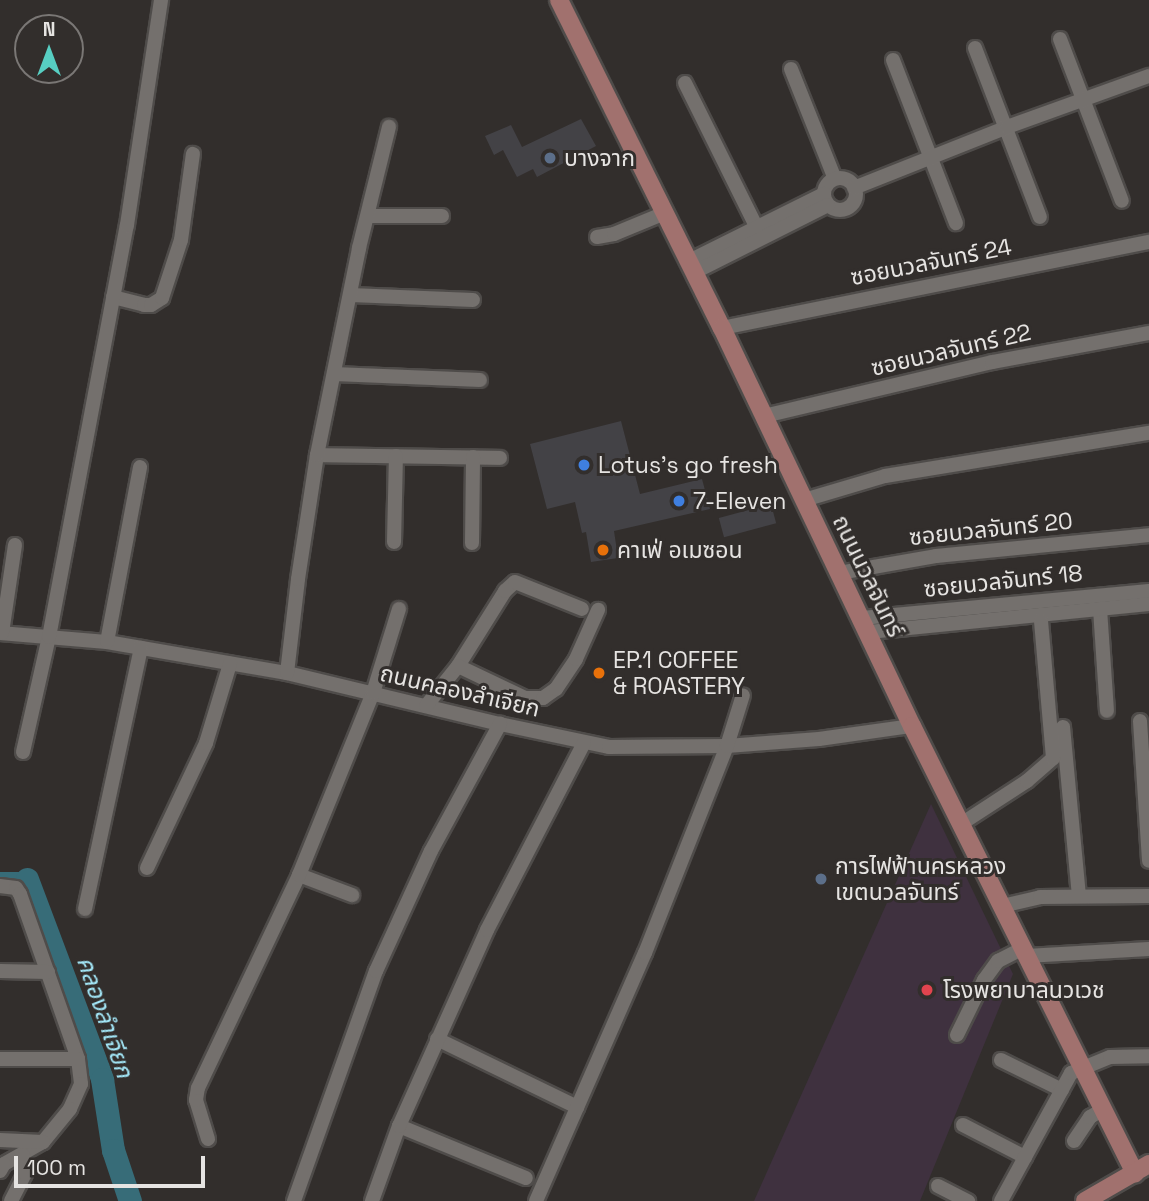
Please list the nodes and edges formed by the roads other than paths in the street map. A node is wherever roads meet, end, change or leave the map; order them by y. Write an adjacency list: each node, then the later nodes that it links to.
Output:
1 (161, 0): 28 (street)
2 (559, 0): 18 (main road, ถนนนวลจันทร์)
3 (1060, 39): 9 (street)
4 (975, 48): 11 (street)
5 (893, 61): 13 (street)
6 (792, 69): 14 (street)
7 (1149, 76): 9 (street)
8 (685, 83): 23 (street)
9 (1085, 100): 11 (street); 17 (street)
10 (388, 127): 19 (street)
11 (1007, 127): 13 (street); 21 (street)
12 (192, 154): 28 (street)
13 (930, 159): 15 (street); 22 (street)
14 (835, 179): 15 (street); 16 (street)
15 (854, 188): 16 (street)
16 (826, 199): 23 (street); 26 (street)
17 (1122, 201)
18 (665, 213): 24 (street); 26 (main road, ถนนนวลจันทร์)
19 (368, 216): 20 (street); 27 (street)
20 (442, 216)
21 (1040, 217)
22 (956, 223)
23 (755, 226): 26 (street)
24 (597, 237)
25 (1149, 242): 30 (street, ซอยนวลจันทร์ 24)
26 (692, 267): 30 (main road, ถนนนวลจันทร์)
27 (351, 295): 29 (street); 32 (street)
28 (113, 297): 56 (street)
29 (473, 300)
30 (722, 328): 34 (main road, ถนนนวลจันทร์)
31 (1149, 333): 34 (street, ซอยนวลจันทร์ 22)
32 (335, 374): 33 (street); 36 (street)
33 (480, 380)
34 (764, 416): 41 (main road, ถนนนวลจันทร์)
35 (1149, 433): 41 (street)
36 (317, 455): 37 (street); 61 (street)
37 (396, 456): 38 (street); 43 (street)
38 (473, 457): 39 (street); 44 (street)
39 (500, 458)
40 (140, 467): 57 (street)
41 (804, 500): 46 (main road, ถนนนวลจันทร์)
42 (1149, 535): 46 (street, ซอยนวลจันทร์ 20)
43 (394, 542)
44 (472, 543)
45 (15, 545): 55 (street)
46 (839, 573): 54 (main road, ถนนนวลจันทร์)
47 (1149, 591): 54 (street, ซอยนวลจันทร์ 18)
48 (1149, 604): 52 (street)
49 (399, 609): 62 (street)
50 (582, 609): 60 (street)
51 (598, 610): 60 (street)
52 (1100, 610): 54 (street); 65 (street)
53 (1041, 622): 73 (street)
54 (866, 625): 68 (main road, ถนนนวลจันทร์)
55 (1, 633): 56 (street, ถนนคลองลำเจียก)
56 (49, 637): 57 (street, ถนนคลองลำเจียก); 72 (street)
57 (107, 642): 58 (street, ถนนคลองลำเจียก)
58 (141, 648): 59 (street, ถนนคลองลำเจียก); 82 (street)
59 (230, 664): 61 (street, ถนนคลองลำเจียก); 75 (street)
60 (458, 666): 64 (street)
61 (288, 673): 62 (street, ถนนคลองลำเจียก)
62 (373, 693): 64 (street, ถนนคลองลำเจียก); 76 (street)
63 (743, 695): 71 (street)
64 (426, 706): 67 (street, ถนนคลองลำเจียก)
65 (1107, 711)
66 (1140, 721): 74 (street)
67 (499, 724): 70 (street, ถนนคลองลำเจียก); 110 (street)
68 (912, 726): 71 (street, ถนนคลองลำเจียก); 73 (main road, ถนนนวลจันทร์)
69 (1063, 727): 79 (street)
70 (584, 743): 71 (street, ถนนคลองลำเจียก); 88 (street)
71 (727, 746): 95 (street)
72 (23, 752)
73 (961, 824): 81 (main road, ถนนนวลจันทร์)
74 (1149, 861)
75 (147, 868)
76 (299, 875): 78 (street); 99 (street)
77 (0, 886): 86 (street)
78 (352, 895)
79 (1079, 895): 80 (street); 81 (street)
80 (1149, 896)
81 (1002, 906): 84 (main road, ถนนนวลจันทร์)
82 (85, 909)
83 (1149, 949): 84 (street)
84 (1025, 952): 87 (street); 93 (main road, ถนนนวลจันทร์)
85 (0, 971): 86 (street)
86 (47, 972): 91 (street)
87 (957, 1035)
88 (437, 1039): 95 (street); 98 (street)
89 (1149, 1056): 93 (street)
90 (0, 1059): 91 (street)
91 (78, 1059): 102 (street)
92 (1001, 1060): 94 (street)
93 (1083, 1067): 94 (street); 96 (main road, ถนนนวลจันทร์)
94 (1062, 1090): 104 (street)
95 (577, 1107): 112 (street)
96 (1104, 1109): 101 (street); 105 (main road, ถนนนวลจันทร์)
97 (963, 1125): 104 (street)
98 (400, 1126): 107 (street); 111 (street)
99 (208, 1139)
100 (0, 1140): 102 (street)
101 (1074, 1141)
102 (43, 1142): 103 (street)
103 (23, 1155): 106 (street); 109 (street)
104 (1026, 1157): 114 (street)
105 (1142, 1169): 115 (main road)
106 (0, 1171)
107 (526, 1178)
108 (938, 1186): 113 (street)
109 (11, 1201)
110 (294, 1201)
111 (372, 1201)
112 (536, 1201)
113 (968, 1201)
114 (1001, 1201)
115 (1086, 1201)

